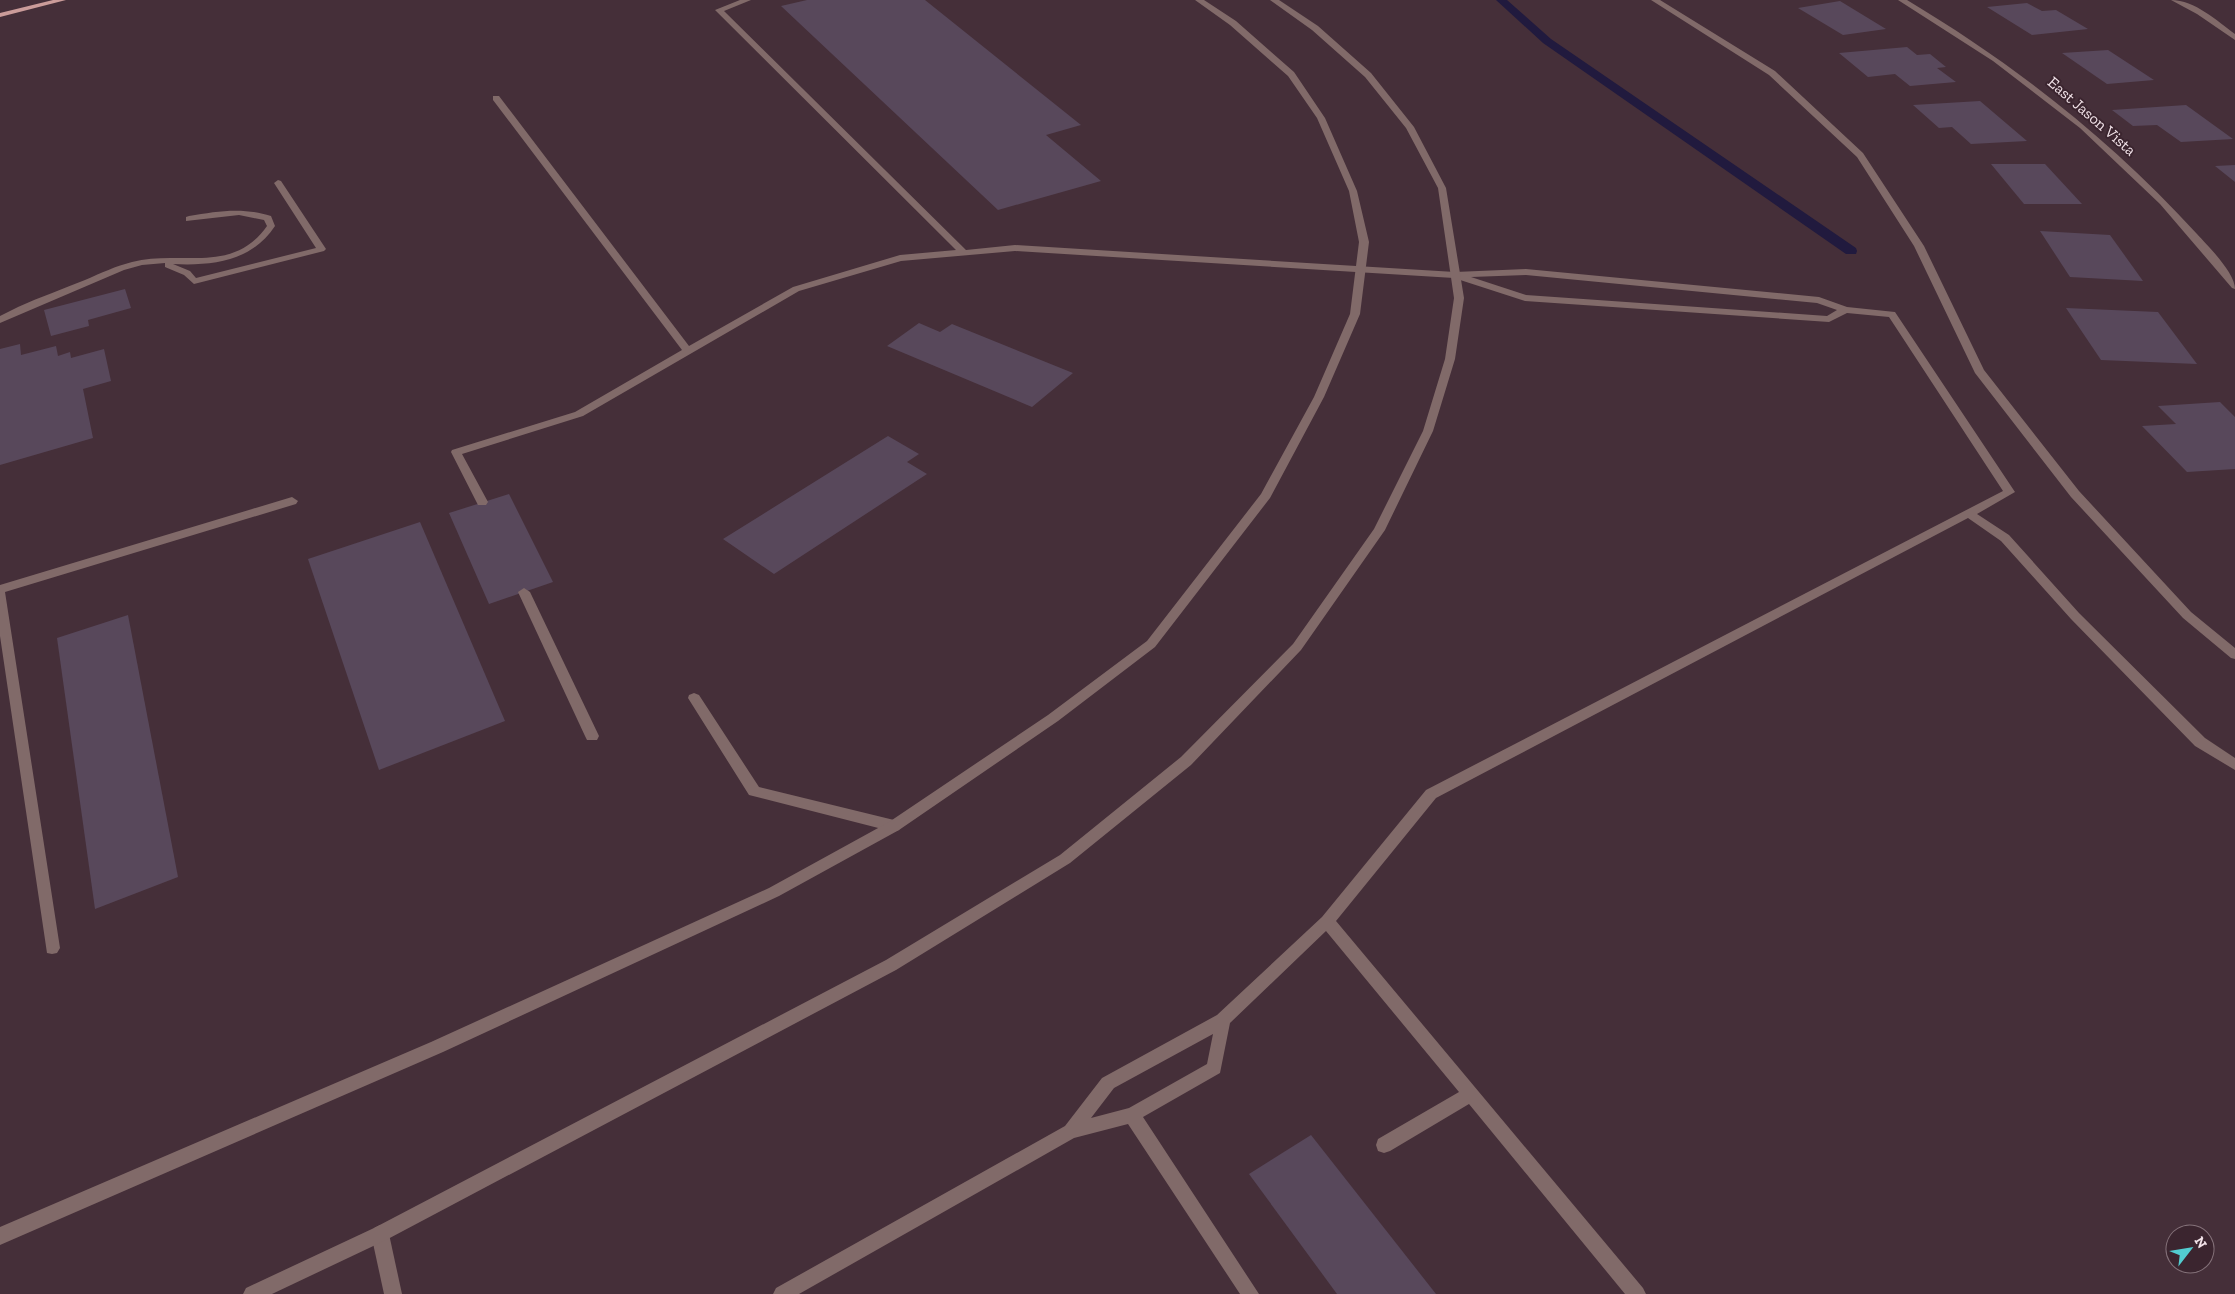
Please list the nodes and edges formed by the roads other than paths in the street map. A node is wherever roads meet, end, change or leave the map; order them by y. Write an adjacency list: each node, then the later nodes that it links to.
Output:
1 (62, 0): 8 (main road)
2 (746, 0): 13 (street)
3 (1199, 0): 15 (street)
4 (1274, 0): 16 (street)
5 (1655, 0): 29 (street)
6 (1902, 0): 17 (street, East Jason Vista)
7 (2174, 0): 9 (street)
8 (0, 15)
9 (2235, 38)
10 (496, 98): 22 (street)
11 (278, 183): 14 (street)
12 (188, 219): 14 (street)
13 (963, 252): 15 (street); 22 (street)
14 (154, 262): 21 (street)
15 (1360, 270): 16 (street); 33 (street)
16 (1455, 275): 18 (street); 20 (street); 41 (street)
17 (2235, 286)
18 (1751, 293): 19 (street); 20 (street)
19 (1845, 310): 20 (street); 25 (street)
20 (1755, 314)
21 (0, 320)
22 (687, 350): 24 (street)
23 (292, 501): 26 (street)
24 (482, 502)
25 (1968, 513): 32 (street); 34 (street)
26 (0, 589)
27 (524, 592): 31 (street)
28 (0, 594): 35 (street)
29 (2235, 655)
30 (694, 698): 33 (street)
31 (592, 736)
32 (2235, 765)
33 (894, 826): 42 (street)
34 (1327, 921): 36 (street); 37 (street)
35 (52, 948)
36 (1224, 1020): 38 (street); 39 (street)
37 (1470, 1094): 40 (street); 47 (street)
38 (1132, 1115): 39 (street); 46 (street)
39 (1071, 1131): 45 (street)
40 (1384, 1145)
41 (380, 1234): 43 (street); 44 (street)
42 (0, 1236)
43 (252, 1294)
44 (394, 1294)
45 (782, 1294)
46 (1250, 1294)
47 (1638, 1294)

